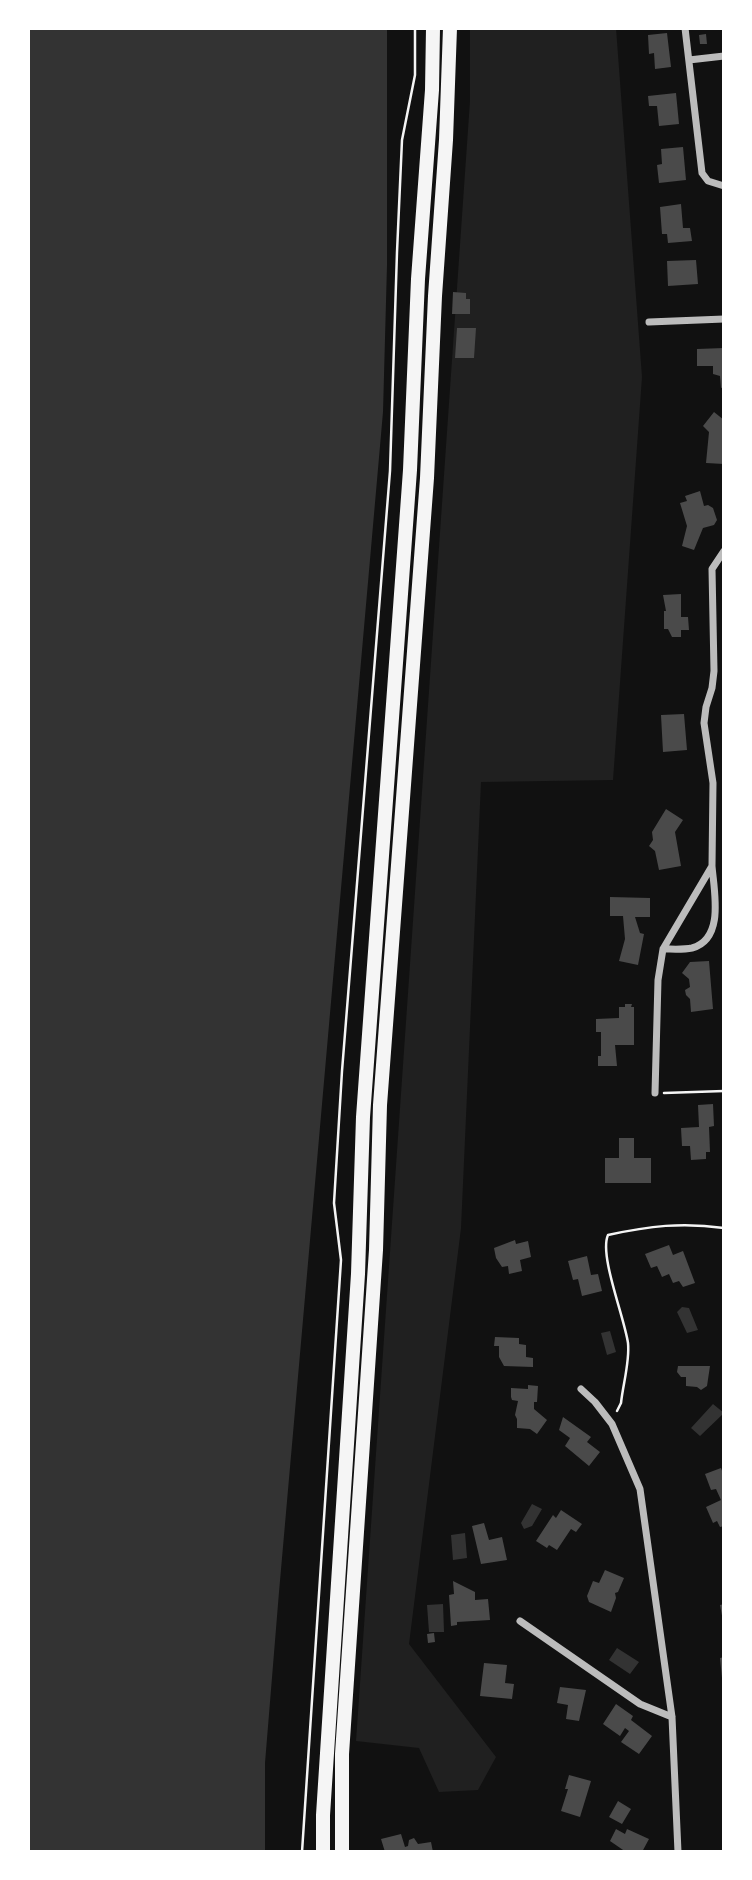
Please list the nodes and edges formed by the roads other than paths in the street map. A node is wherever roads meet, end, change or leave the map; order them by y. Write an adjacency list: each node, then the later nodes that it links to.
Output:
1 (433, 28): 16 (main road)
2 (450, 28): 17 (main road)
3 (685, 28): 5 (street)
4 (724, 56): 5 (street)
5 (689, 60): 6 (street)
6 (724, 186)
7 (724, 320): 8 (street)
8 (649, 322)
9 (724, 551): 10 (street)
10 (712, 866): 11 (street); 11 (street)
11 (663, 949): 12 (street)
12 (655, 1094)
13 (581, 1389): 15 (street)
14 (520, 1621): 15 (street)
15 (672, 1717): 18 (street)
16 (323, 1852)
17 (342, 1852)
18 (678, 1852)

